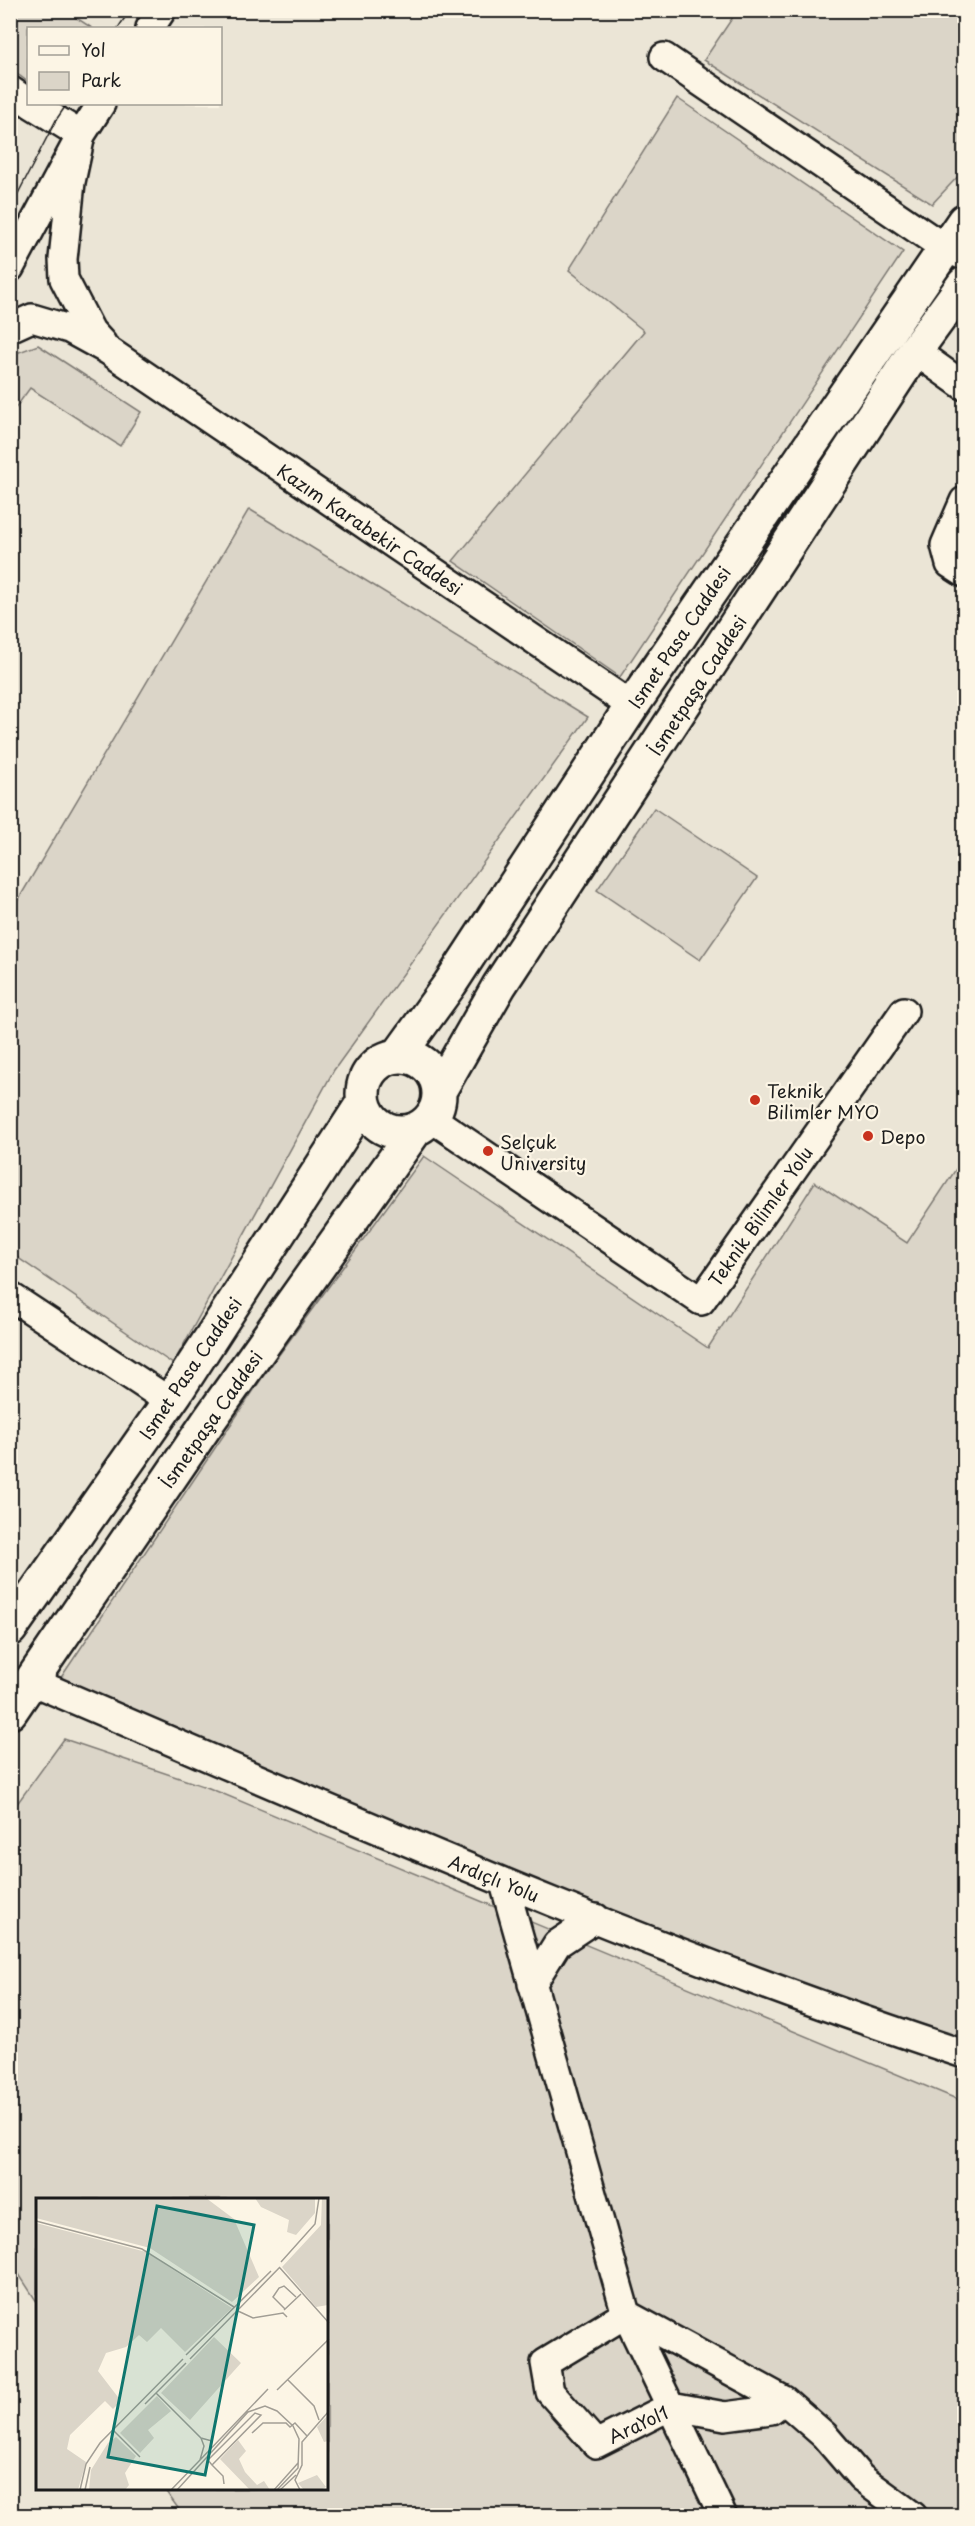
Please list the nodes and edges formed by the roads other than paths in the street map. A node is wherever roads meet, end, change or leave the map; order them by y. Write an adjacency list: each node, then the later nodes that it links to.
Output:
1 (162, 10): 2 (street)
2 (151, 27)
3 (664, 57): 10 (street)
4 (10, 90): 5 (street)
5 (27, 101)
6 (33, 105): 8 (street)
7 (100, 105): 8 (street)
8 (81, 135): 11 (street); 12 (street)
9 (964, 221): 10 (main road, Ismet Pasa Caddesi)
10 (955, 252): 20 (main road, Ismet Pasa Caddesi)
11 (10, 269): 12 (street)
12 (64, 279): 14 (street); 15 (street)
13 (964, 284): 16 (main road, İsmetpaşa Caddesi)
14 (18, 317): 15 (street)
15 (109, 351): 20 (street, Kazım Karabekir Caddesi)
16 (915, 351): 17 (street); 24 (main road, İsmetpaşa Caddesi)
17 (964, 386)
18 (964, 501): 19 (street)
19 (964, 573)
20 (632, 706): 22 (main road, Ismet Pasa Caddesi)
21 (904, 1011): 24 (street, Teknik Bilimler Yolu)
22 (398, 1056): 23 (main road); 24 (main road)
23 (363, 1103): 24 (main road); 26 (main road, Ismet Pasa Caddesi)
24 (429, 1113): 28 (main road, İsmetpaşa Caddesi)
25 (10, 1296): 26 (street)
26 (169, 1401): 27 (main road, Ismet Pasa Caddesi)
27 (10, 1629)
28 (31, 1681): 29 (main road, İsmetpaşa Caddesi); 30 (street, Ardıçlı Yolu)
29 (10, 1712)
30 (504, 1883): 31 (street, Ardıçlı Yolu); 32 (street)
31 (596, 1918): 32 (street); 33 (street, Ardıçlı Yolu)
32 (532, 1984): 34 (street)
33 (964, 2054)
34 (626, 2314): 35 (street); 36 (street); 36 (street, AraYol1)
35 (784, 2400): 36 (street, AraYol1); 38 (street)
36 (671, 2406): 37 (street)
37 (723, 2516)
38 (913, 2516)

